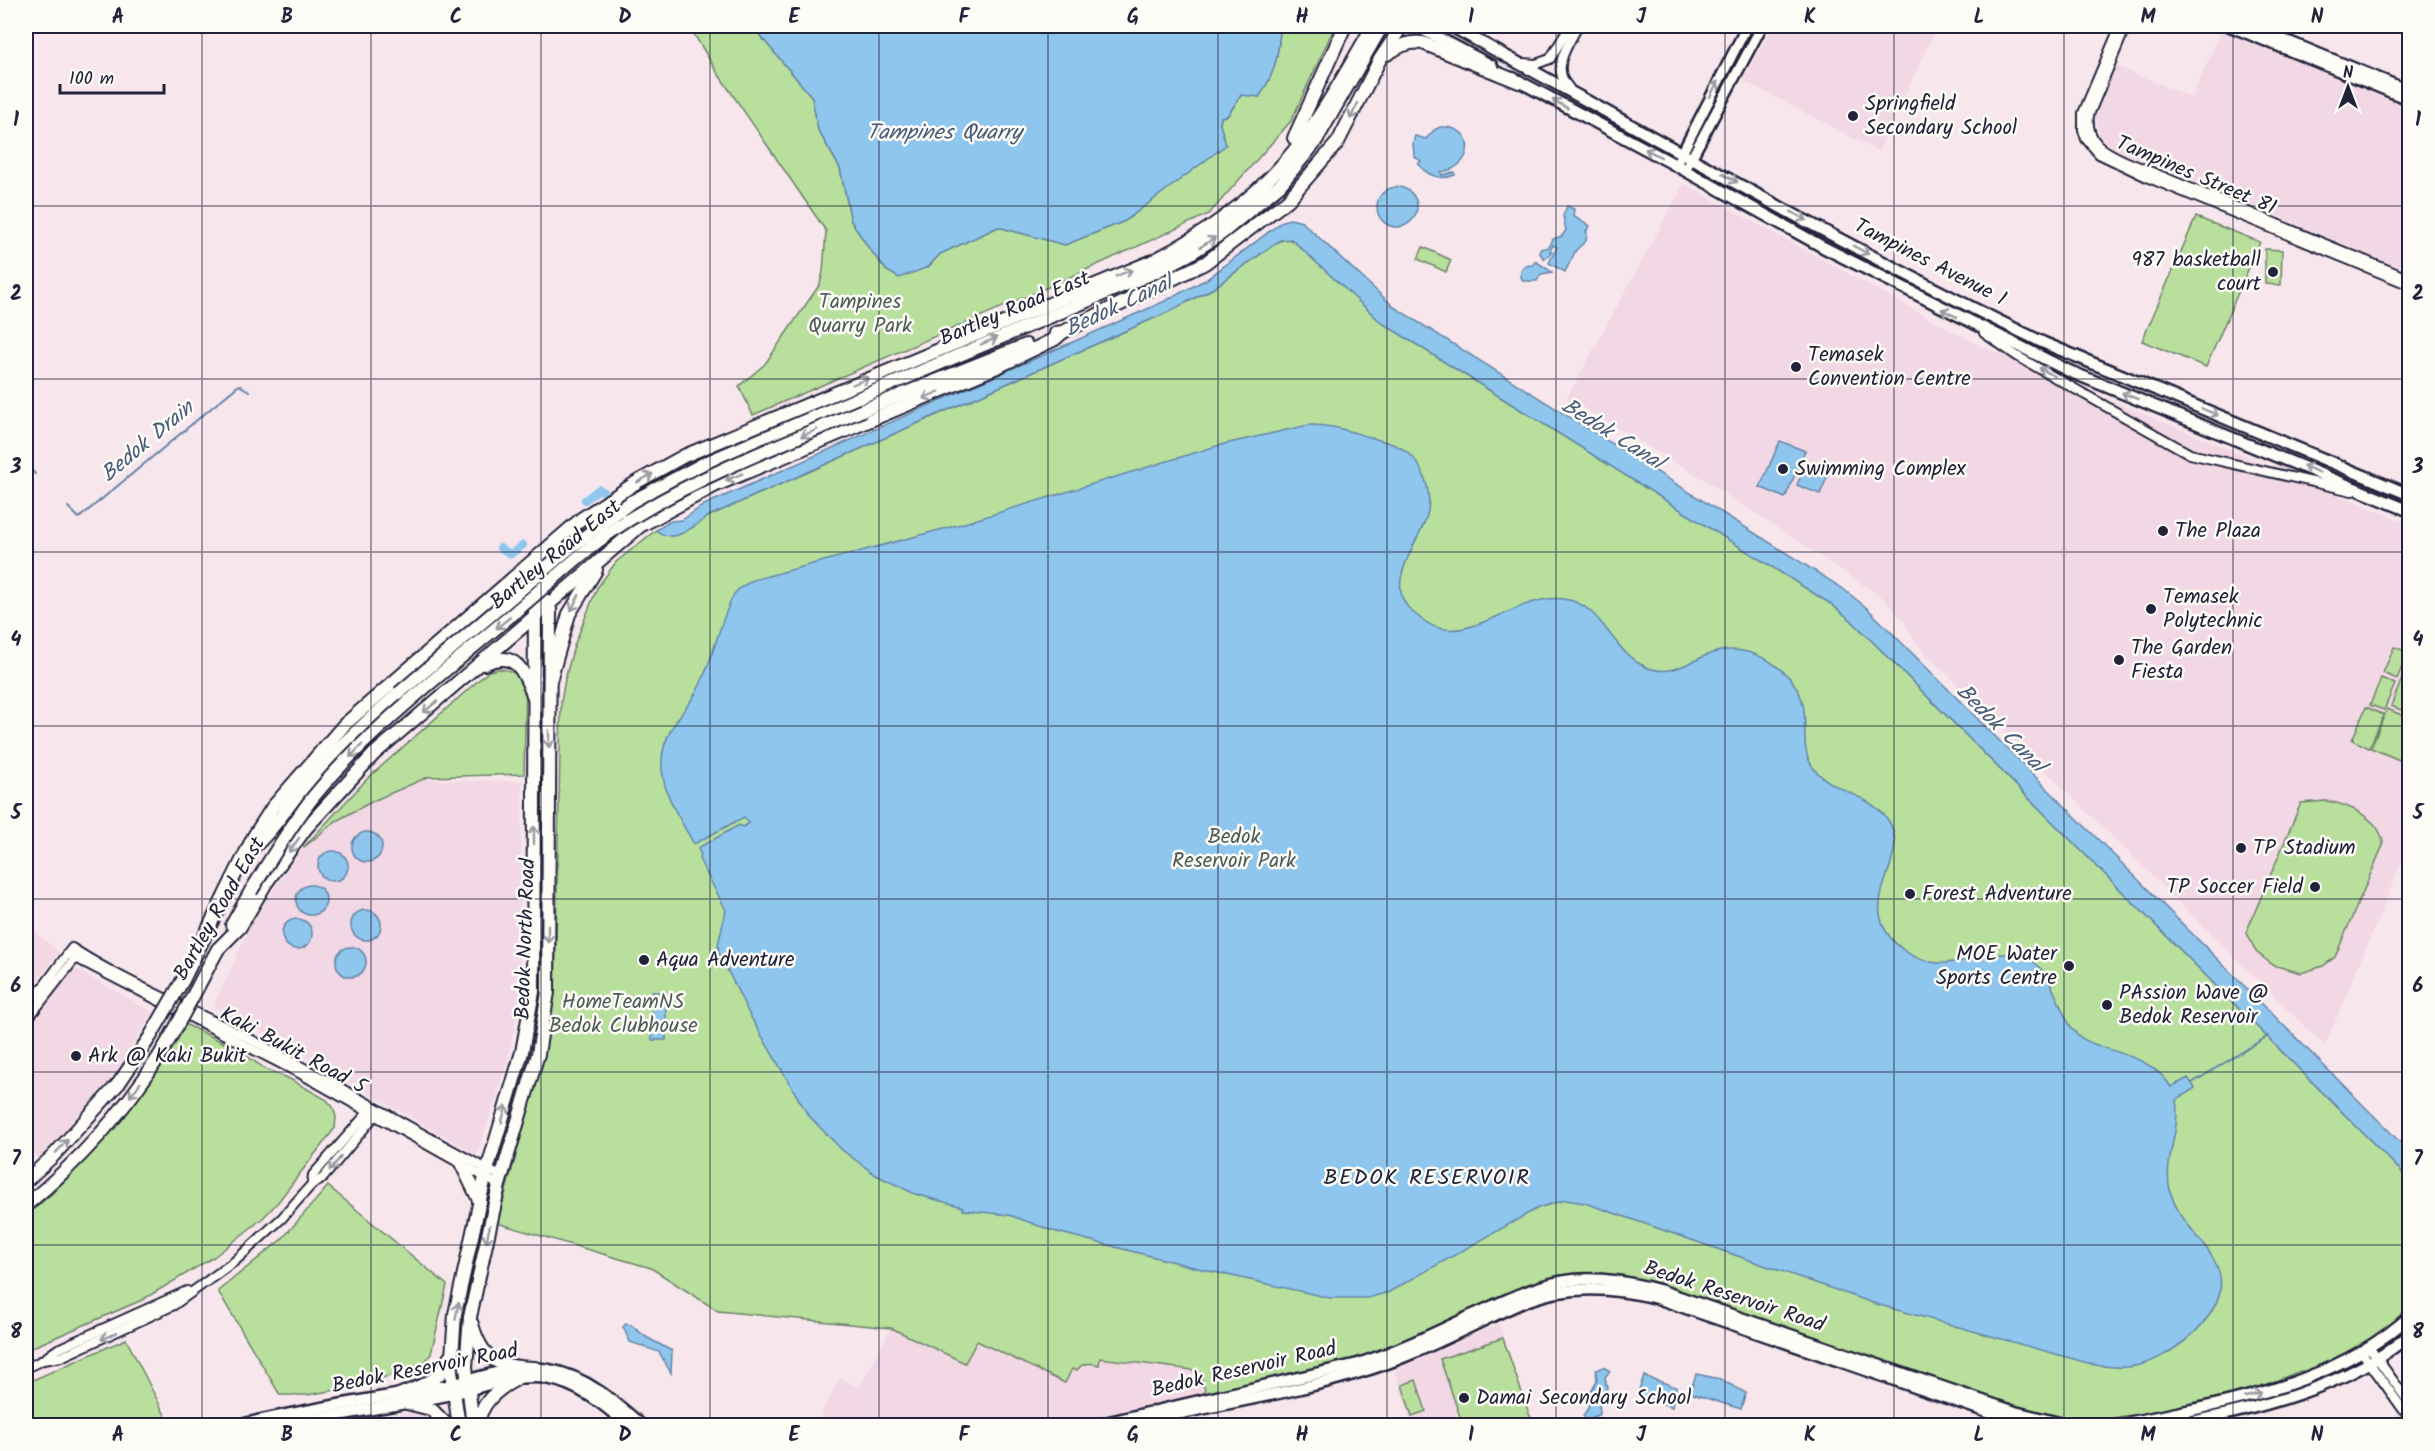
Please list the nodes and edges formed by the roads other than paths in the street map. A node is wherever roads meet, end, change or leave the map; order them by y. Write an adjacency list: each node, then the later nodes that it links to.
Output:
1 (1345, 26): 27 (main road)
2 (1373, 26): 27 (main road)
3 (1382, 26): 49 (main road, Bartley Road East, one-way to 3, bridge)
4 (1402, 26): 15 (main road, Bartley Road East)
5 (1416, 26): 19 (main road, Tampines Avenue 1)
6 (1451, 26): 17 (main road, Tampines Avenue 1)
7 (1570, 26): 17 (street)
8 (1578, 26): 21 (street)
9 (1747, 26): 16 (street)
10 (1762, 26): 18 (street)
11 (2120, 26): 31 (street, Tampines Street 81)
12 (2126, 26): 30 (street, Tampines Street 81)
13 (2229, 26): 22 (street)
14 (2251, 26): 20 (street)
15 (1380, 59): 19 (main road); 33 (main road, Bartley Road East, one-way to 33)
16 (1728, 61): 18 (street); 25 (street, one-way to 16)
17 (1520, 63): 21 (main road, Tampines Avenue 1)
18 (1739, 67): 25 (street)
19 (1519, 82): 24 (main road, Tampines Avenue 1, one-way to 19)
20 (2409, 91)
21 (1572, 92): 23 (main road, Tampines Avenue 1)
22 (2409, 100)
23 (1637, 128): 24 (main road); 25 (main road, Tampines Avenue 1)
24 (1630, 141): 26 (main road, Tampines Avenue 1, one-way to 24)
25 (1687, 154): 26 (street); 28 (main road, Tampines Avenue 1, one-way to 28)
26 (1680, 168): 29 (main road, Tampines Avenue 1)
27 (1238, 206): 40 (main road, one-way to 27)
28 (1830, 233): 29 (main road); 34 (main road, Tampines Avenue 1, one-way to 34)
29 (1823, 247): 32 (main road, Tampines Avenue 1, one-way to 29)
30 (2409, 279)
31 (2409, 285)
32 (1971, 324): 35 (main road, Tampines Avenue 1); 37 (street, Tampines Avenue 1, one-way to 32)
33 (1064, 332): 41 (main road, one-way to 41); 50 (main road, Bartley Road East, one-way to 50, bridge)
34 (2044, 343): 35 (main road); 36 (main road, Tampines Avenue 1, one-way to 36)
35 (2040, 357): 37 (main road, Tampines Avenue 1, one-way to 35)
36 (2395, 490): 38 (main road, Tampines Avenue 1); 39 (main road)
37 (2372, 495): 39 (main road, Tampines Avenue 1)
38 (2409, 495)
39 (2406, 510)
40 (562, 534): 42 (main road); 43 (main road, Bedok North Road)
41 (607, 554): 44 (main road); 47 (main road, one-way to 47)
42 (495, 593): 43 (main road); 49 (main road)
43 (536, 593): 44 (main road); 45 (main road, Bedok North Road)
44 (549, 605): 45 (main road); 47 (main road, Bedok North Road)
45 (535, 616): 46 (main road); 48 (main road, Bedok North Road)
46 (474, 669): 48 (main road); 50 (main road, one-way to 50)
47 (550, 681): 52 (main road, Bedok North Road, one-way to 52)
48 (534, 698): 53 (main road, Bedok North Road, one-way to 48)
49 (247, 853): 59 (main road, Bartley Road East, one-way to 49, bridge)
50 (218, 949): 62 (main road, Bartley Road East, one-way to 62, bridge)
51 (74, 954): 54 (street); 55 (street); 56 (street, Kaki Bukit Road 5)
52 (548, 963): 53 (main road); 60 (main road, Bedok North Road)
53 (533, 978): 58 (main road, Bedok North Road, one-way to 53)
54 (26, 1010)
55 (26, 1021)
56 (374, 1110): 57 (street, Kaki Bukit Road 5); 58 (street, Kaki Bukit Road 5); 69 (street)
57 (461, 1163): 58 (street, Kaki Bukit Road 5); 61 (main road)
58 (487, 1174): 60 (street, Kaki Bukit Road 5); 61 (main road, Bedok North Road)
59 (26, 1181)
60 (500, 1181): 64 (main road, Bedok North Road, one-way to 64)
61 (480, 1202): 67 (main road, Bedok North Road, one-way to 61)
62 (26, 1205)
63 (2409, 1316): 66 (main road)
64 (470, 1317): 70 (main road); 72 (main road, Bedok North Road)
65 (2409, 1334): 68 (main road)
66 (2365, 1349): 68 (street); 79 (main road, one-way to 66)
67 (452, 1351): 73 (main road, Bedok North Road); 75 (main road)
68 (2372, 1359): 76 (street); 78 (main road); 80 (street)
69 (26, 1368)
70 (535, 1368): 72 (main road, Bedok Reservoir Road); 87 (main road, Bedok Reservoir Road)
71 (515, 1380): 72 (main road, Bedok Reservoir Road); 85 (main road); 86 (main road, Bedok Reservoir Road)
72 (467, 1386): 73 (main road, Bedok Reservoir Road); 85 (main road, Bedok North Road)
73 (453, 1389): 75 (main road, Bedok Reservoir Road); 84 (main road, Bedok North Road)
74 (1969, 1397): 77 (main road); 88 (main road, Bedok Reservoir Road); 91 (main road, Bedok Reservoir Road)
75 (403, 1399): 81 (main road, Bedok Reservoir Road); 82 (main road, Bedok Reservoir Road); 83 (main road)
76 (2409, 1404)
77 (1974, 1408): 89 (main road, Bedok Reservoir Road); 90 (main road, Bedok Reservoir Road)
78 (2229, 1414): 79 (main road); 94 (main road)
79 (2193, 1419): 92 (main road); 93 (main road)
80 (2409, 1419)
81 (236, 1425)
82 (280, 1425)
83 (448, 1425)
84 (459, 1425)
85 (475, 1425)
86 (629, 1425)
87 (642, 1425)
88 (1092, 1425)
89 (1125, 1425)
90 (2028, 1425)
91 (2088, 1425)
92 (2105, 1425)
93 (2170, 1425)
94 (2214, 1425)

